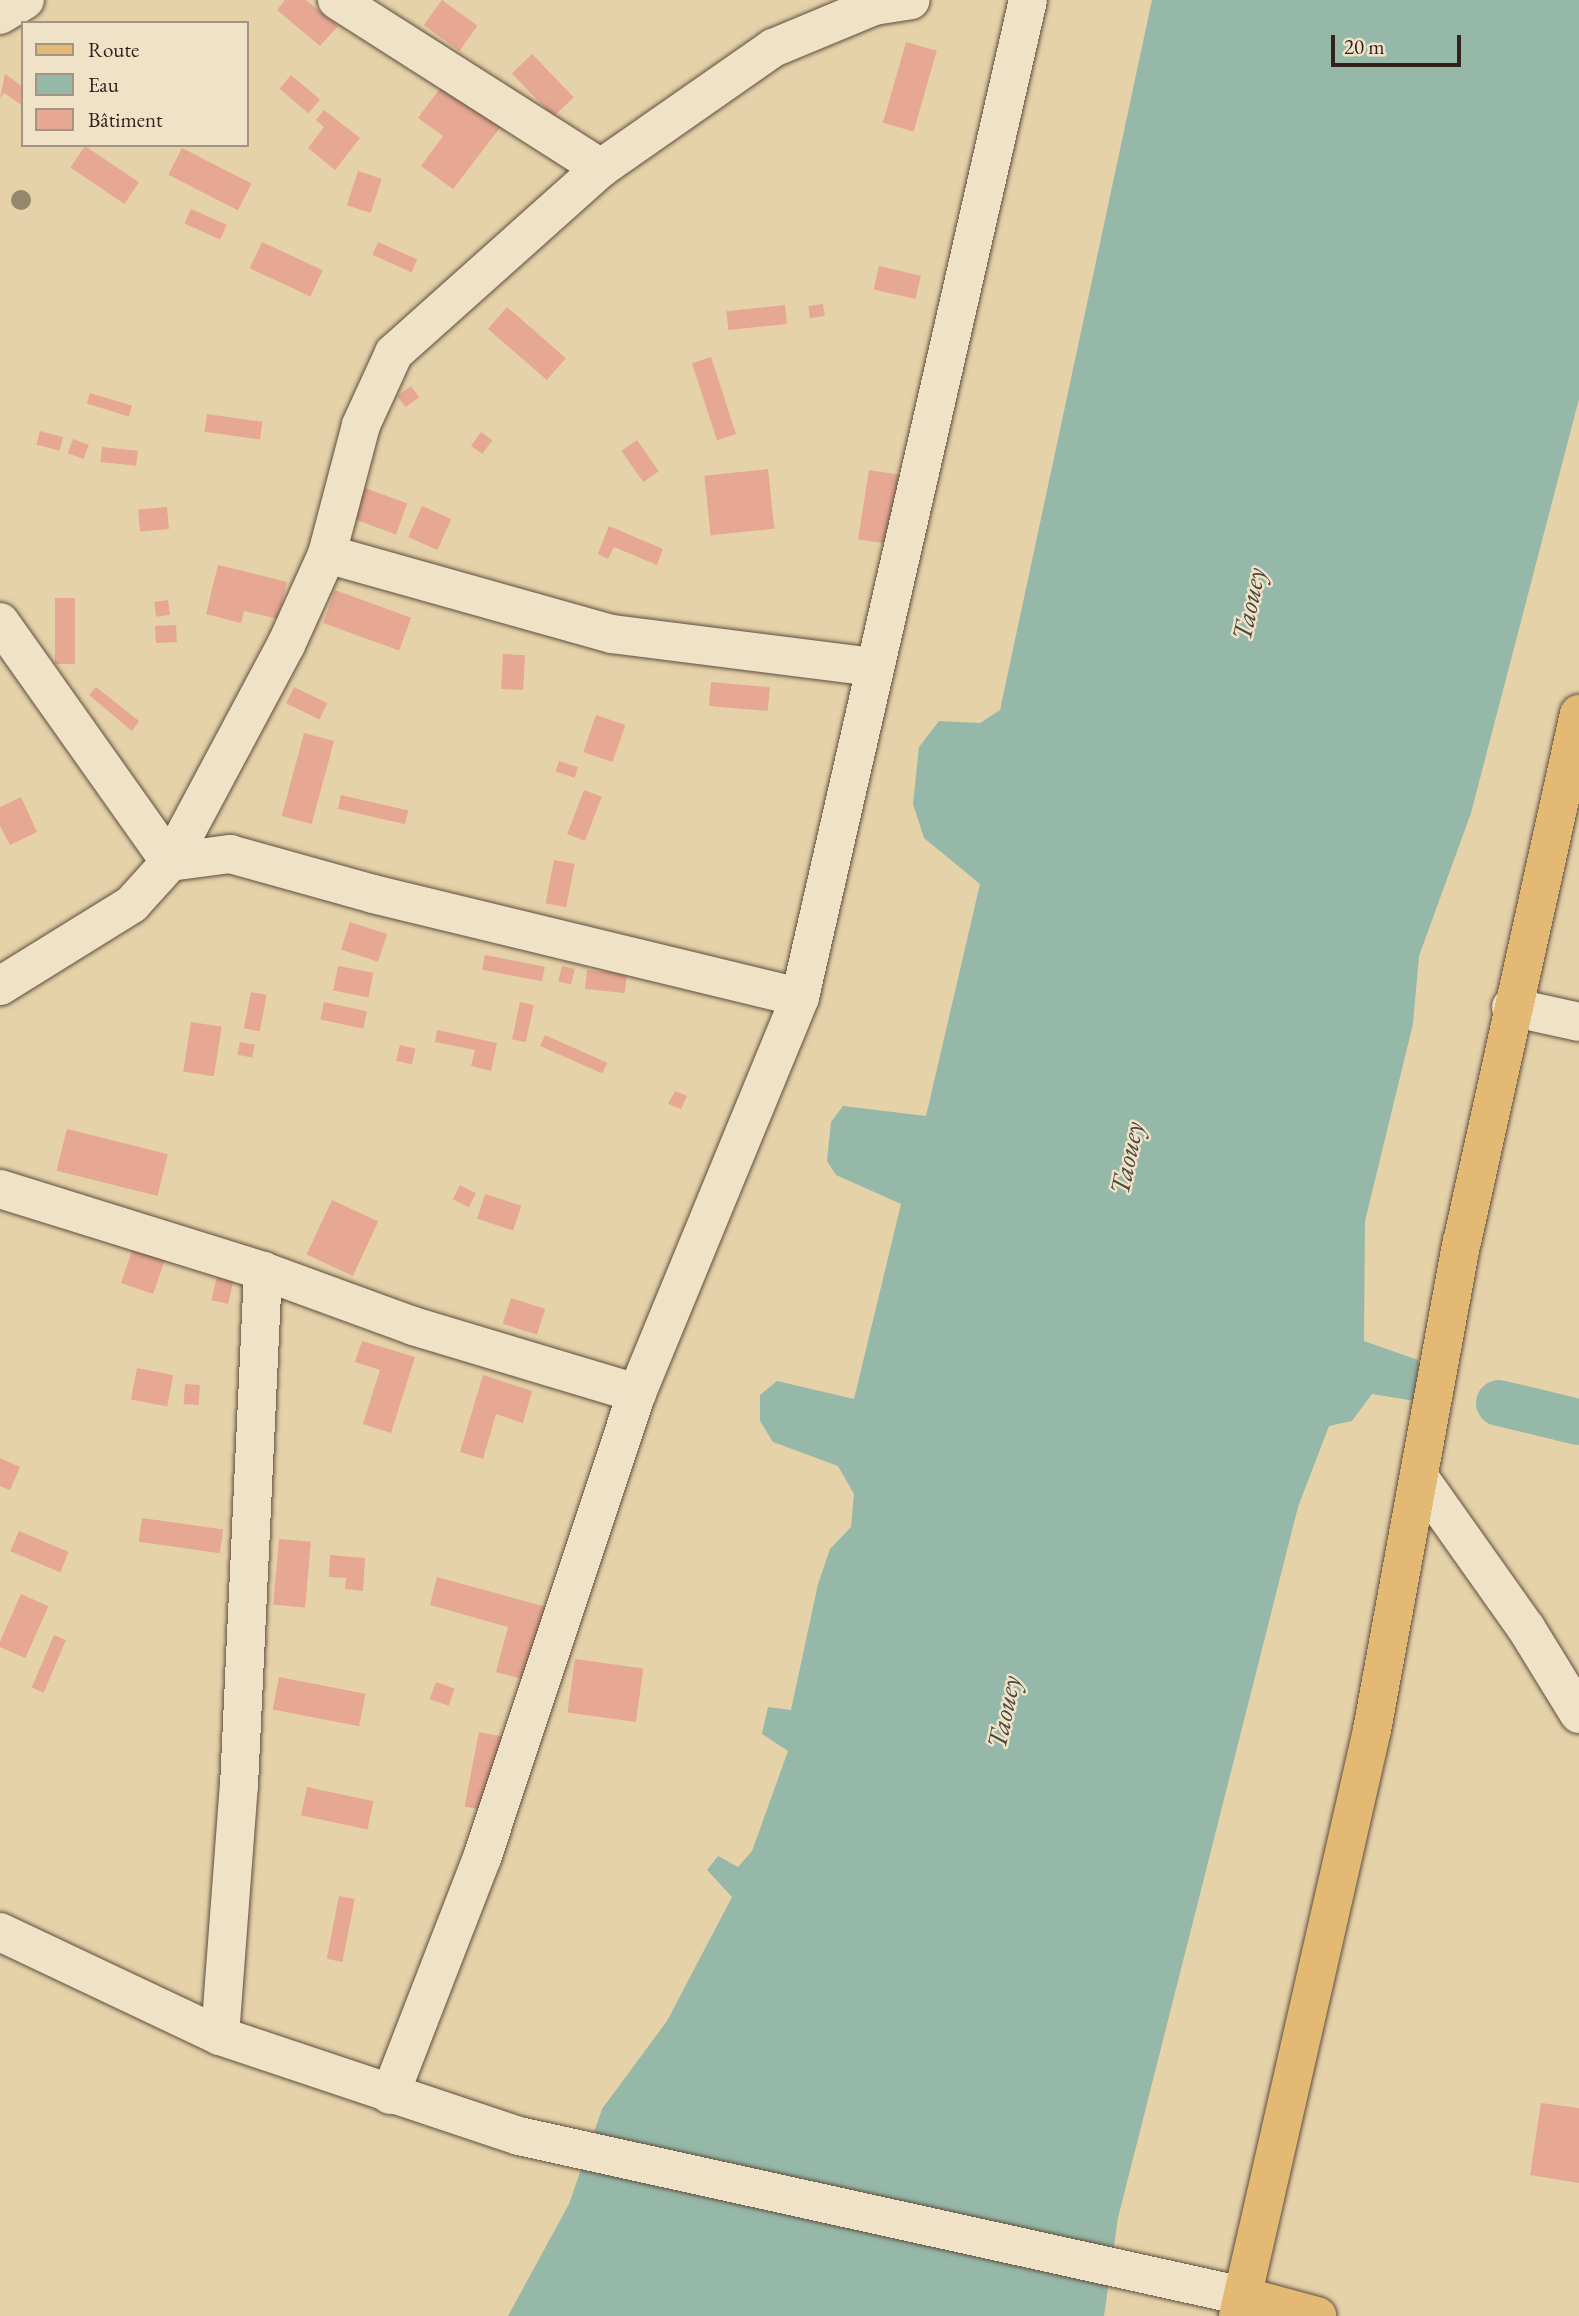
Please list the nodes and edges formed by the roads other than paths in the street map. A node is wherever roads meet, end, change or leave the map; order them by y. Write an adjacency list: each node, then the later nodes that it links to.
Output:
1 (25, 0): 5 (street)
2 (337, 0): 6 (street)
3 (911, 0): 6 (street)
4 (1028, 0): 9 (street)
5 (0, 15)
6 (601, 168): 7 (street)
7 (327, 555): 9 (street); 11 (street)
8 (0, 622): 11 (street)
9 (875, 667): 13 (street)
10 (1579, 713): 14 (main road)
11 (170, 862): 12 (street); 13 (street)
12 (0, 986)
13 (800, 997): 18 (street)
14 (1511, 1007): 15 (street); 19 (main road)
15 (1579, 1021)
16 (0, 1189): 17 (street)
17 (263, 1271): 18 (street); 22 (street)
18 (637, 1392): 23 (street)
19 (1419, 1477): 20 (street); 24 (main road)
20 (1579, 1714)
21 (0, 1932): 22 (street)
22 (220, 2036): 23 (street)
23 (390, 2095): 24 (street)
24 (1240, 2306): 25 (main road)
25 (1317, 2316)

